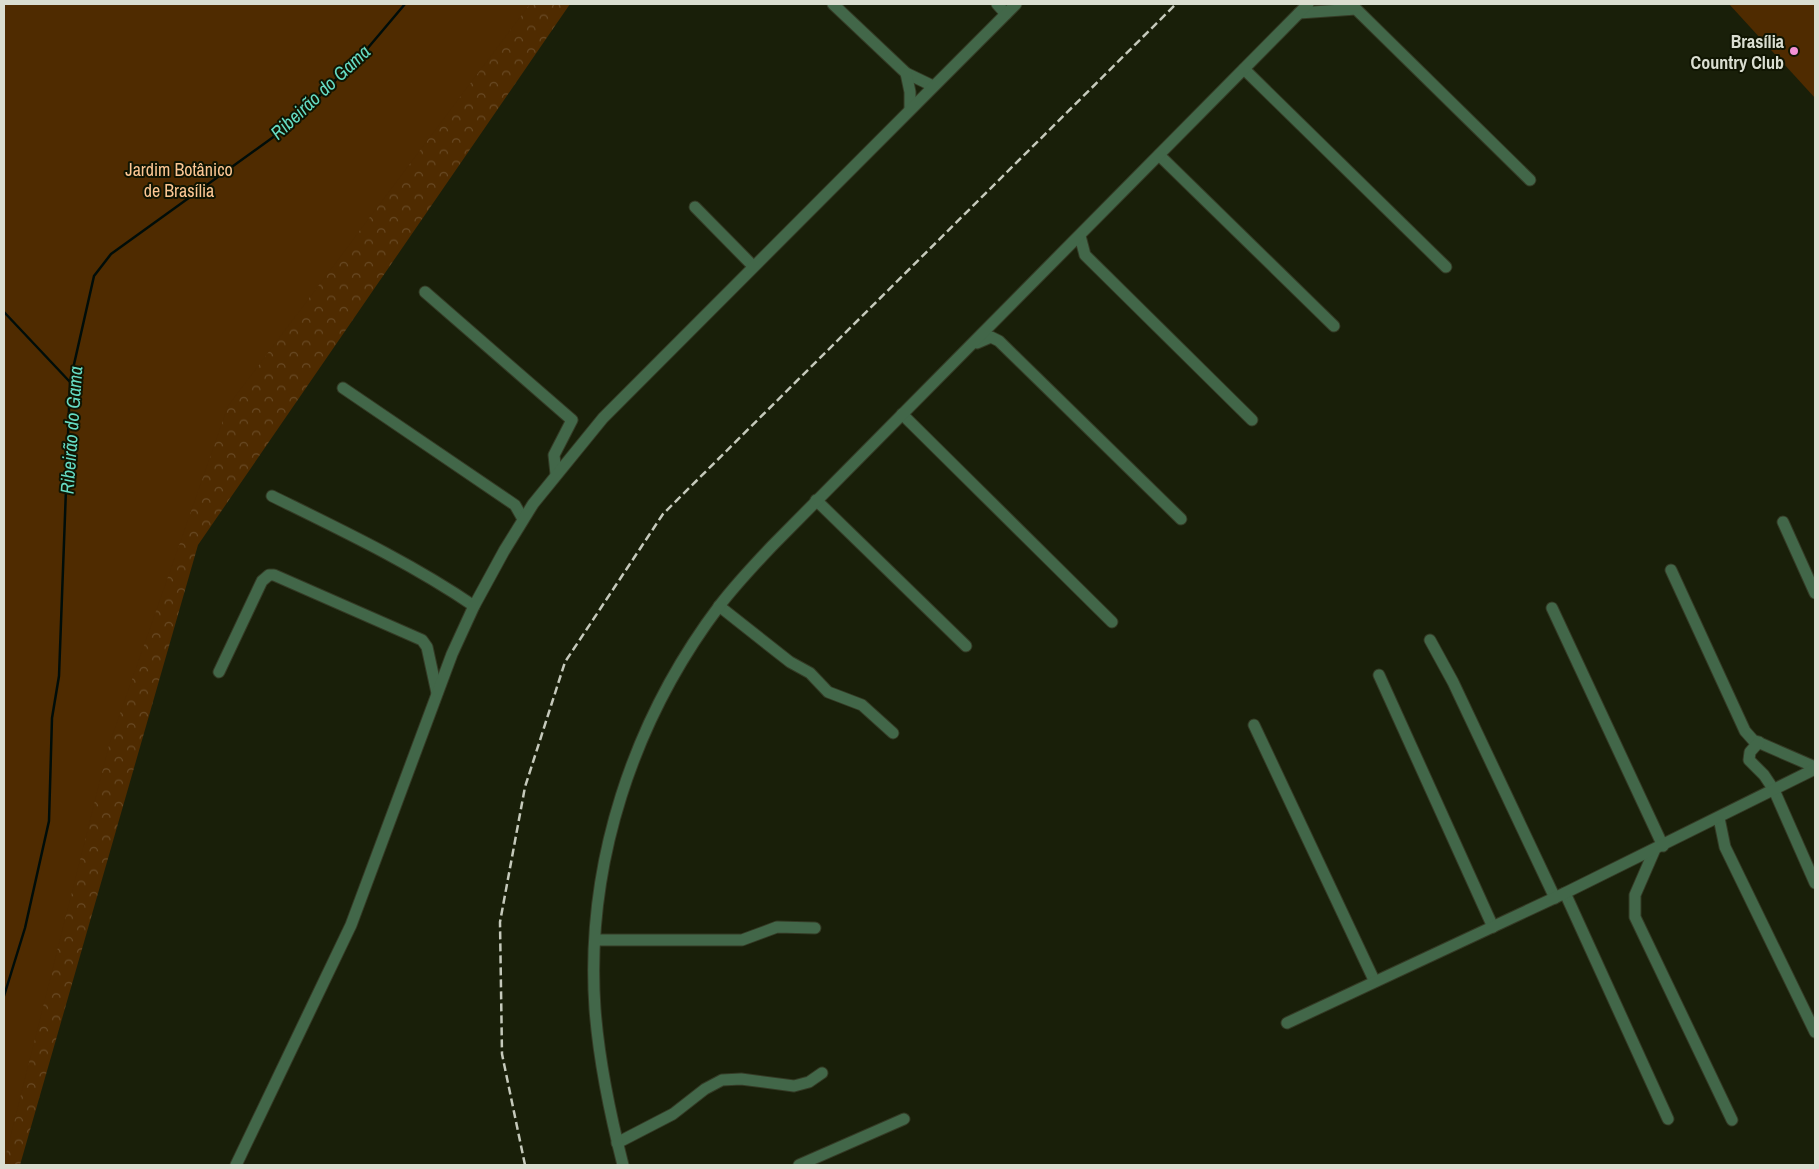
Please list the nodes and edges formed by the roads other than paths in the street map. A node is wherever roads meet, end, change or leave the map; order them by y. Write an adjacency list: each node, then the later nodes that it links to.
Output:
1 (833, 4): 8 (street)
2 (997, 4): 6 (street)
3 (1016, 4): 6 (street)
4 (1308, 4): 5 (street)
5 (1299, 13): 7 (street); 12 (street)
6 (1006, 14): 9 (street)
7 (1244, 69): 11 (street); 18 (street)
8 (906, 73): 9 (street); 10 (street)
9 (933, 86): 10 (street)
10 (910, 108): 17 (street)
11 (1159, 155): 14 (street); 20 (street)
12 (1530, 180)
13 (695, 207): 17 (street)
14 (1080, 236): 15 (street); 16 (street)
15 (1065, 251): 16 (street); 21 (street)
16 (1085, 255): 24 (street)
17 (753, 266): 25 (street)
18 (1446, 267)
19 (425, 292): 25 (street)
20 (1334, 326)
21 (968, 348): 23 (street); 31 (street)
22 (343, 388): 29 (street)
23 (902, 414): 27 (street); 38 (street)
24 (1252, 420)
25 (556, 474): 28 (street)
26 (272, 496): 35 (street)
27 (816, 500): 36 (street); 40 (street)
28 (533, 504): 29 (street); 30 (street)
29 (516, 505): 30 (street)
30 (523, 519): 35 (street)
31 (1181, 519)
32 (1783, 522): 34 (street)
33 (1670, 570): 46 (street)
34 (1815, 593)
35 (474, 606): 43 (street)
36 (719, 606): 45 (street); 55 (street)
37 (1552, 608): 50 (street)
38 (1112, 622)
39 (1430, 640): 52 (street)
40 (966, 646)
41 (219, 672): 43 (street)
42 (1379, 675): 53 (street)
43 (437, 693): 64 (street)
44 (1254, 725): 56 (street)
45 (893, 733)
46 (1759, 742): 47 (street); 48 (street)
47 (1815, 768): 48 (street)
48 (1774, 790): 49 (street); 51 (street)
49 (1719, 818): 50 (street); 58 (street)
50 (1659, 848): 52 (street); 62 (street)
51 (1815, 883)
52 (1560, 896): 53 (street); 61 (street)
53 (1493, 927): 56 (street)
54 (816, 928): 55 (street)
55 (596, 940): 63 (street)
56 (1374, 980): 57 (street)
57 (1287, 1023)
58 (1815, 1032)
59 (822, 1073): 63 (street)
60 (904, 1119): 66 (street)
61 (1668, 1119)
62 (1732, 1120)
63 (617, 1143): 65 (street)
64 (236, 1165)
65 (623, 1165)
66 (799, 1165)

